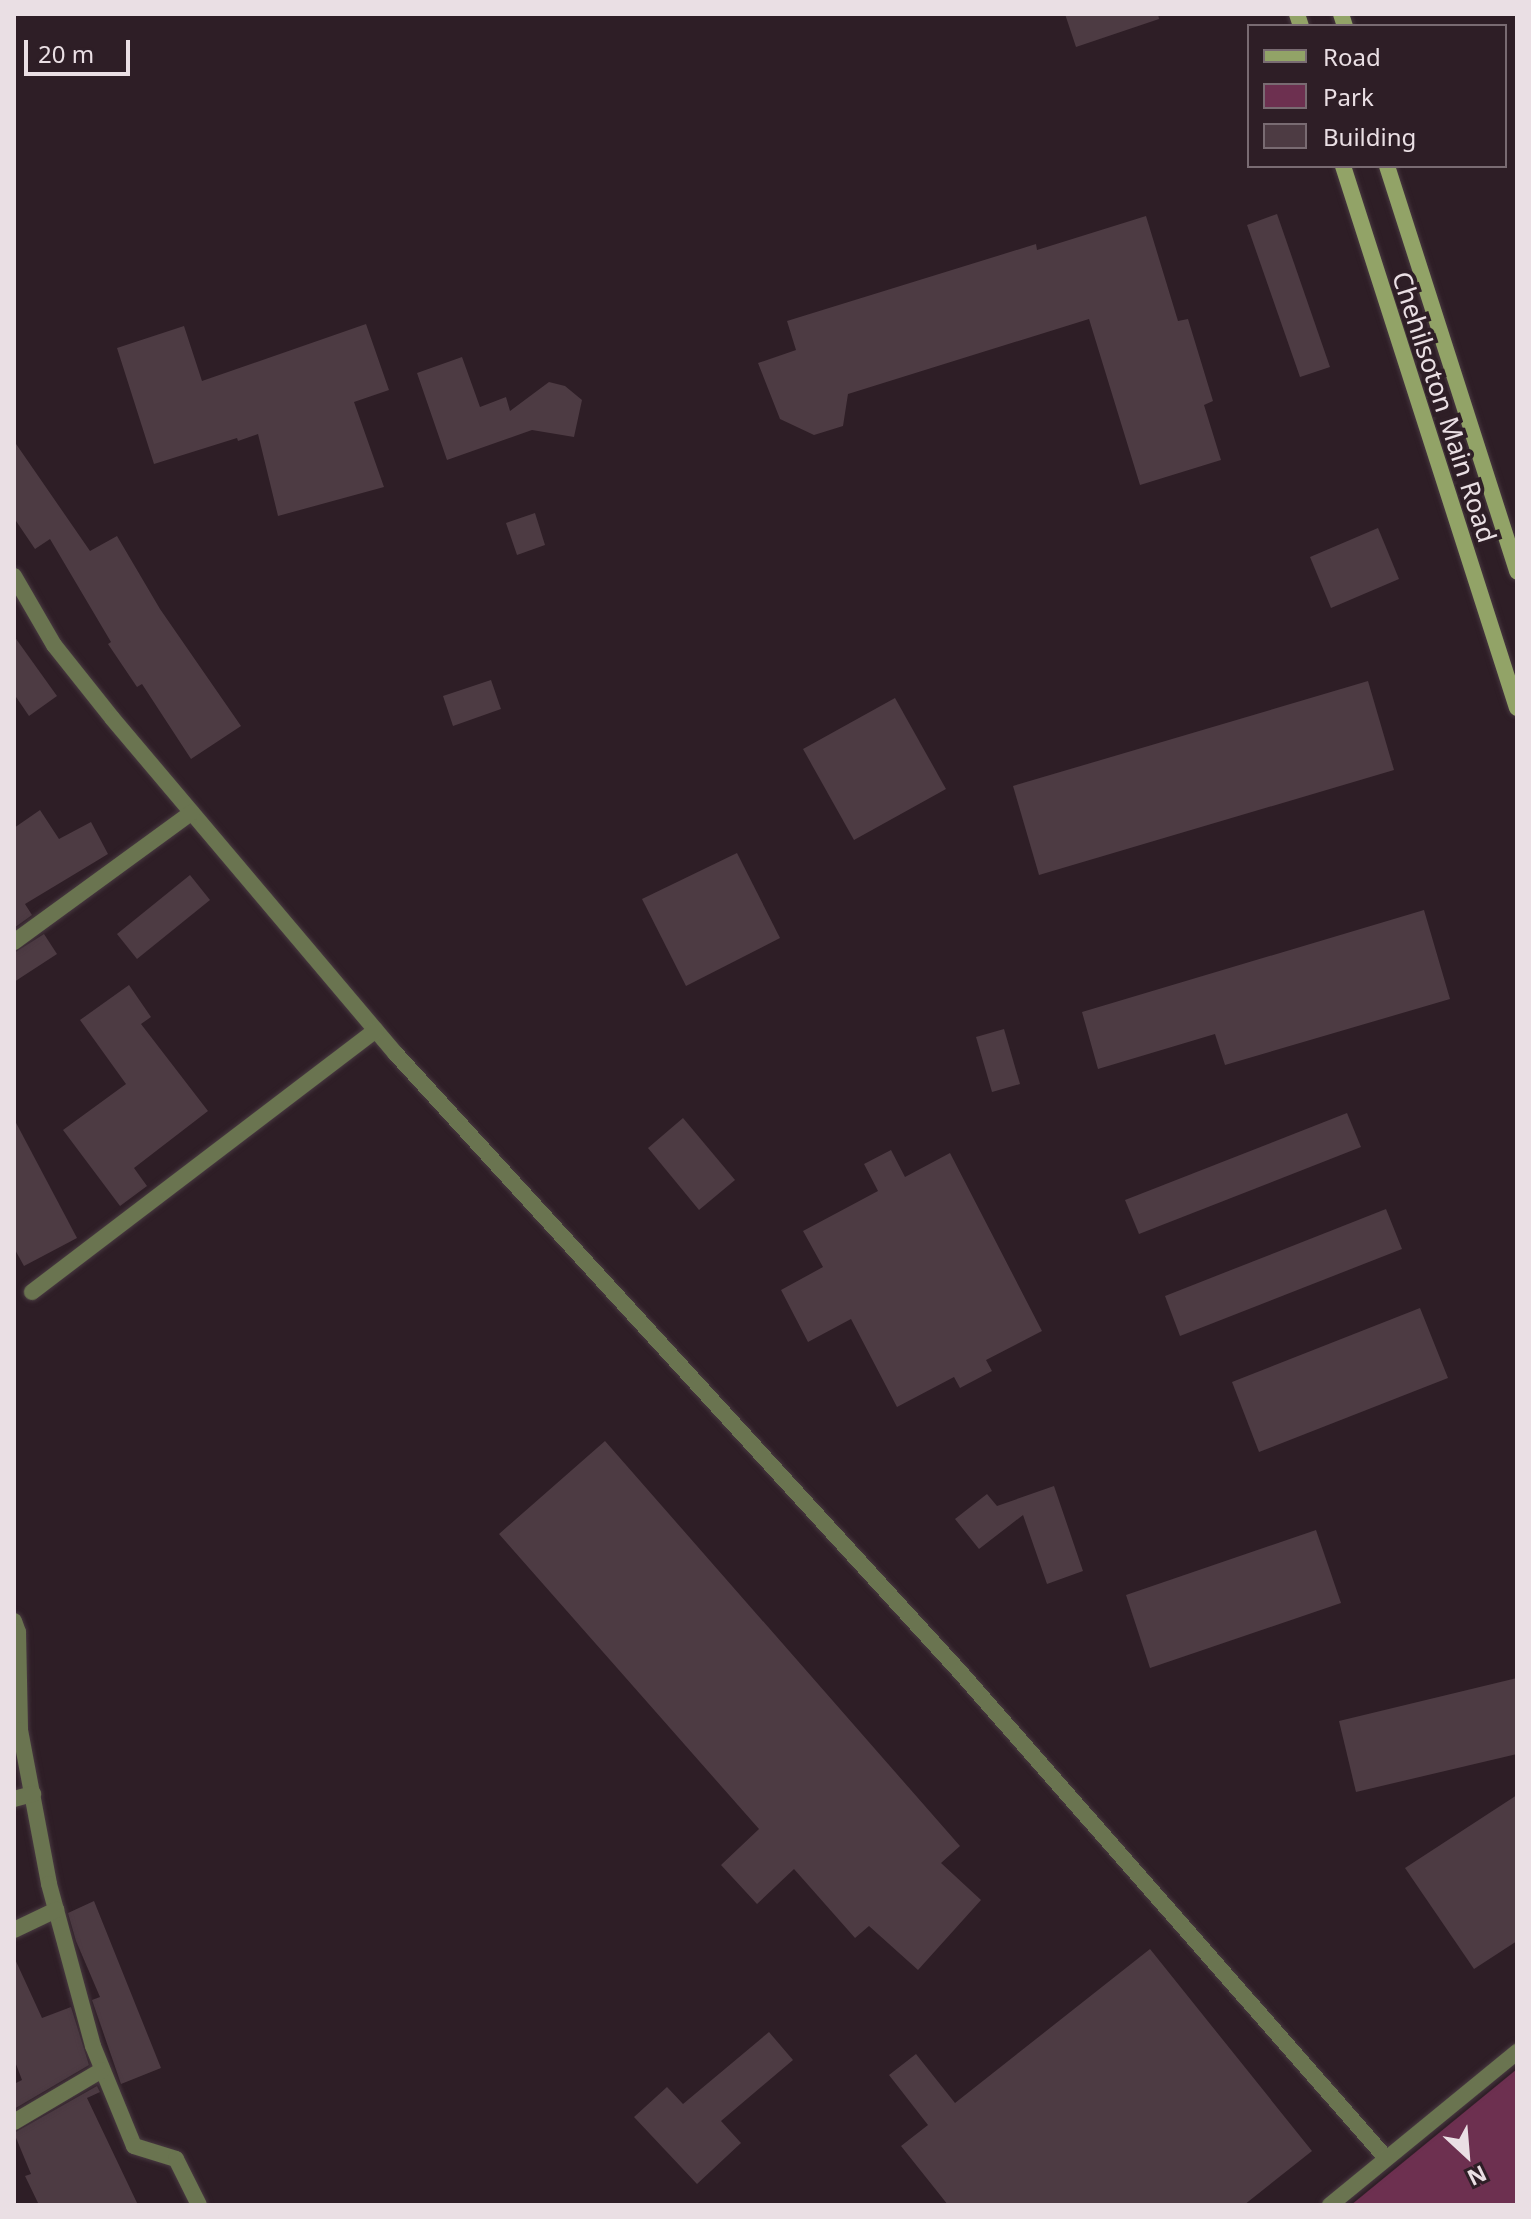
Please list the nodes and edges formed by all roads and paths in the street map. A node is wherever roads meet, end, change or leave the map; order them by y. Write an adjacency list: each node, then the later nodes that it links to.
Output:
1 (1344, 168): 5 (main road, Chehilsoton Main Road)
2 (1388, 168): 3 (main road, Chehilsoton Main Road)
3 (1517, 572)
4 (14, 576): 6 (street)
5 (1517, 708)
6 (192, 812): 7 (street); 8 (street)
7 (14, 942)
8 (376, 1030): 9 (street); 18 (street)
9 (32, 1292)
10 (15, 1628): 11 (street)
11 (33, 1794): 12 (street); 13 (street)
12 (14, 1799)
13 (56, 1910): 14 (street); 16 (street)
14 (14, 1930)
15 (1517, 2052): 18 (street)
16 (102, 2070): 17 (street); 19 (street)
17 (14, 2122)
18 (1386, 2158): 20 (street)
19 (199, 2205)
20 (1330, 2205)

